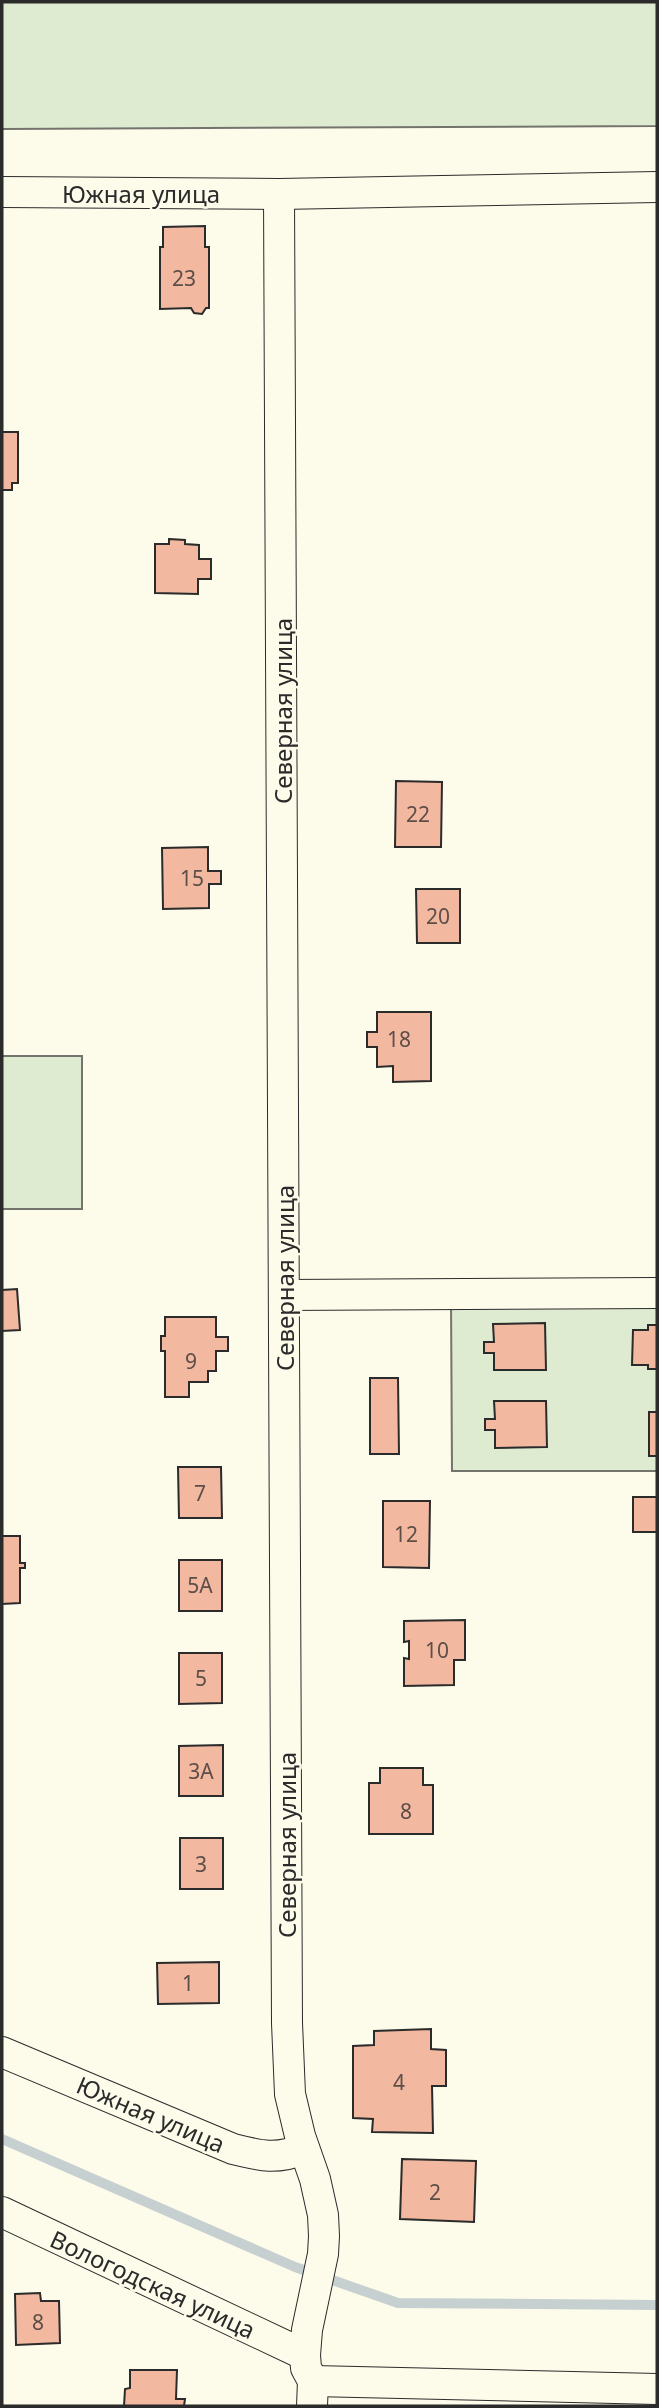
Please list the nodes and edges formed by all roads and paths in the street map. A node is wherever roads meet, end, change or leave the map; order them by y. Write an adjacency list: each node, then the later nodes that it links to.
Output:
1 (657, 187): 3 (street, Южная улица)
2 (2, 192): 3 (street, Южная улица)
3 (279, 194): 5 (street, Северная улица)
4 (657, 1293): 5 (street)
5 (284, 1295): 7 (street, Северная улица)
6 (2, 2052): 7 (street, Южная улица)
7 (304, 2149): 9 (street, Северная улица)
8 (2, 2212): 9 (street, Вологодская улица)
9 (309, 2368): 10 (street)
10 (657, 2389)

